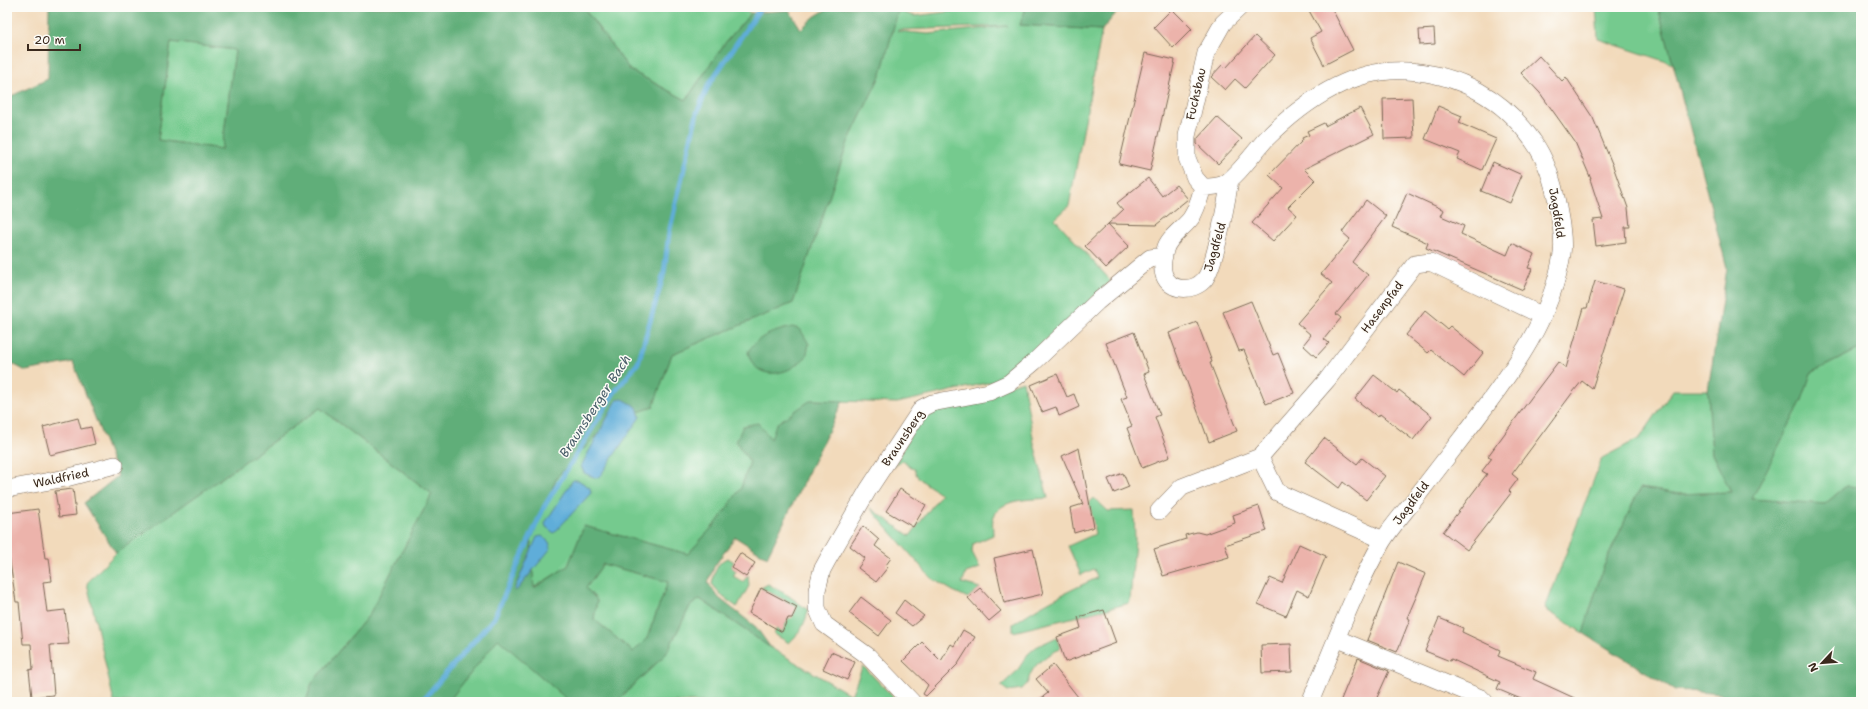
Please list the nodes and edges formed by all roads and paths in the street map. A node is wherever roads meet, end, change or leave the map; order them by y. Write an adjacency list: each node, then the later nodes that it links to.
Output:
1 (1240, 7): 3 (street, Fuchsbau)
2 (1230, 180): 3 (street, Jagdfeld); 4 (street, Jagdfeld); 5 (street, Jagdfeld)
3 (1204, 187): 4 (street, Jagdfeld)
4 (1164, 256): 12 (street, Braunsberg)
5 (1543, 316): 6 (street, Hasenpfad); 10 (street, Jagdfeld)
6 (1260, 457): 9 (street, Hasenpfad); 10 (street)
7 (115, 465): 8 (street, Waldfried)
8 (7, 489)
9 (1159, 511)
10 (1383, 540): 11 (street, Jagdfeld)
11 (1338, 639): 13 (street, Jagdfeld); 14 (street)
12 (912, 702)
13 (1310, 702)
14 (1485, 702)

